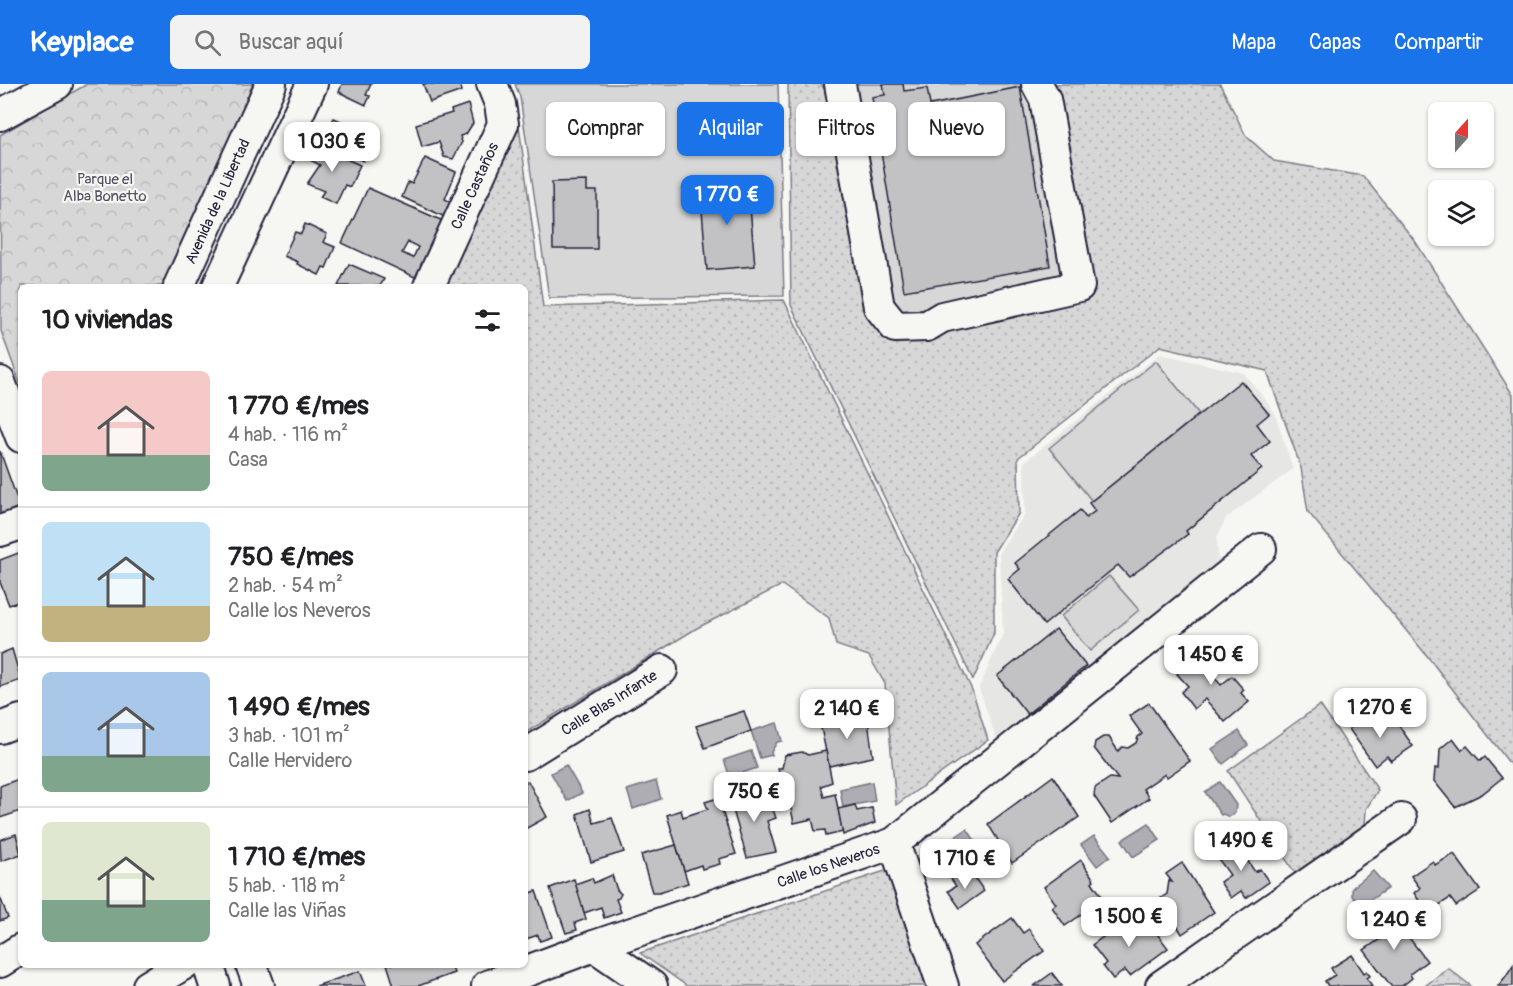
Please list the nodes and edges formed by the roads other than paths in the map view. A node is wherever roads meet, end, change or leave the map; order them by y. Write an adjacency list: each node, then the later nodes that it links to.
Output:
1 (57, 84): 7 (street)
2 (271, 84): 8 (street, Avenida de la Libertad)
3 (312, 84): 9 (street)
4 (492, 84): 10 (street, Calle Castaños)
5 (840, 84): 6 (street)
6 (1037, 84)
7 (0, 115)
8 (179, 284)
9 (219, 284)
10 (430, 284)
11 (0, 382): 12 (street)
12 (18, 429)
13 (18, 525): 14 (street)
14 (0, 531)
15 (1261, 549): 21 (street, Calle los Neveros)
16 (662, 670): 19 (street, Calle Blas Infante)
17 (18, 721): 18 (street)
18 (0, 728)
19 (528, 753)
20 (1401, 819): 34 (street)
21 (894, 843): 22 (street, Calle los Neveros); 33 (street)
22 (594, 946): 31 (street, Calle los Neveros); 32 (street)
23 (18, 951): 24 (street)
24 (0, 962)
25 (177, 968): 28 (street)
26 (209, 968): 29 (street)
27 (252, 968): 30 (street)
28 (148, 986)
29 (215, 986)
30 (259, 986)
31 (487, 986)
32 (652, 986)
33 (943, 986)
34 (1161, 986)

